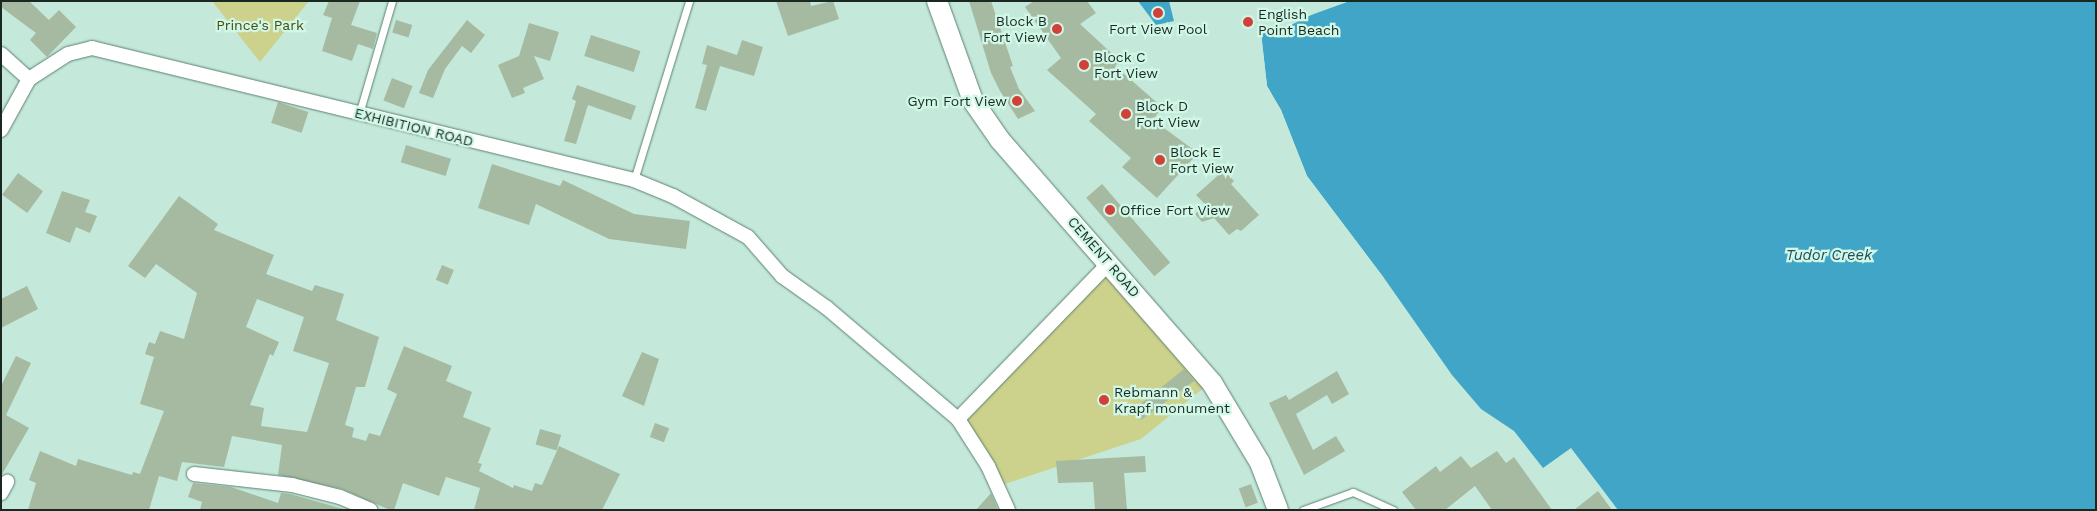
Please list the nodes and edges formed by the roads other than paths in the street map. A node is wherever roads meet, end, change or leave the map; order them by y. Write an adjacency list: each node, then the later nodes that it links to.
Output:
1 (392, 1): 6 (lane)
2 (689, 1): 8 (lane)
3 (937, 1): 9 (main road, CEMENT ROAD)
4 (1, 54): 5 (street)
5 (29, 79): 6 (street, EXHIBITION ROAD); 7 (street, EXHIBITION ROAD)
6 (360, 114): 8 (street, EXHIBITION ROAD)
7 (1, 130)
8 (634, 180): 10 (street, EXHIBITION ROAD)
9 (1109, 262): 10 (street); 14 (main road, CEMENT ROAD)
10 (958, 419): 13 (street, EXHIBITION ROAD)
11 (194, 474): 12 (street)
12 (367, 509)
13 (1008, 510)
14 (1278, 510)
15 (1304, 510): 16 (lane)
16 (1393, 510)

